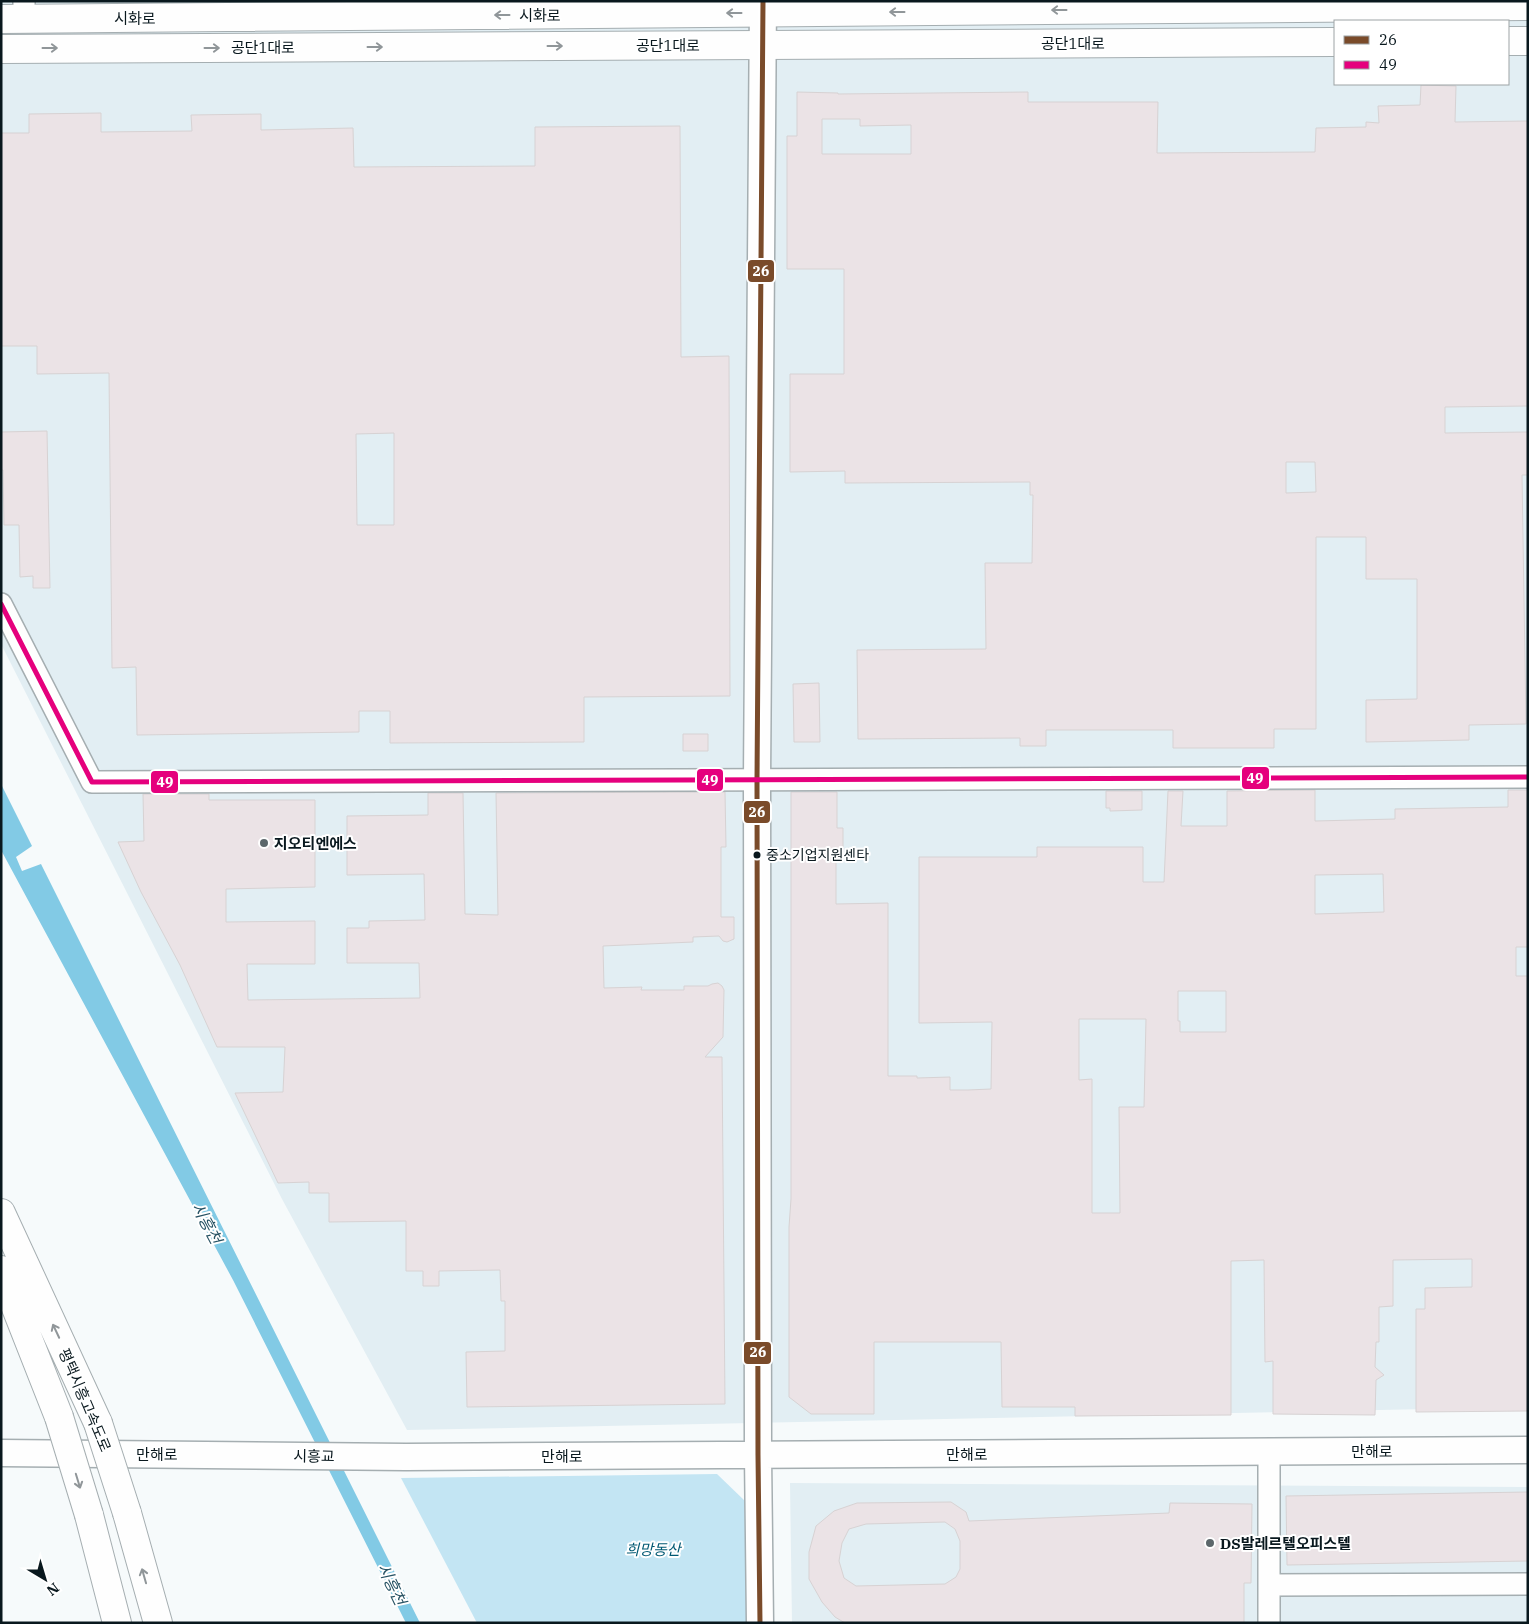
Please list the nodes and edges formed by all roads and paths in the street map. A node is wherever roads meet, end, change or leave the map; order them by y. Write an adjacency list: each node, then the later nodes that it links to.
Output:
1 (1528, 6): 2 (main road, 시화로, one-way to 2)
2 (763, 7): 3 (main road, 시화로, one-way to 3); 7 (street)
3 (17, 13)
4 (1509, 41): 5 (main road)
5 (1528, 41)
6 (1334, 42): 7 (main road, 공단1대로)
7 (763, 45): 8 (main road, 공단1대로, one-way to 7); 11 (street)
8 (1, 49)
9 (1, 604): 11 (street)
10 (1528, 777): 11 (street)
11 (757, 780): 18 (street)
12 (1, 1213): 23 (main road, 평택시흥고속도로, one-way to 12, bridge)
13 (1, 1270): 22 (main road, 평택시흥고속도로, one-way to 22, bridge)
14 (1528, 1450): 15 (street, 만해로)
15 (1269, 1452): 18 (street, 만해로); 21 (street)
16 (1, 1453): 17 (street, 만해로)
17 (222, 1455): 19 (street, 시흥교)
18 (758, 1455): 19 (street, 만해로); 24 (street)
19 (406, 1456)
20 (1528, 1584): 21 (street)
21 (1269, 1585): 25 (street)
22 (117, 1623)
23 (158, 1623)
24 (760, 1623)
25 (1269, 1623)

